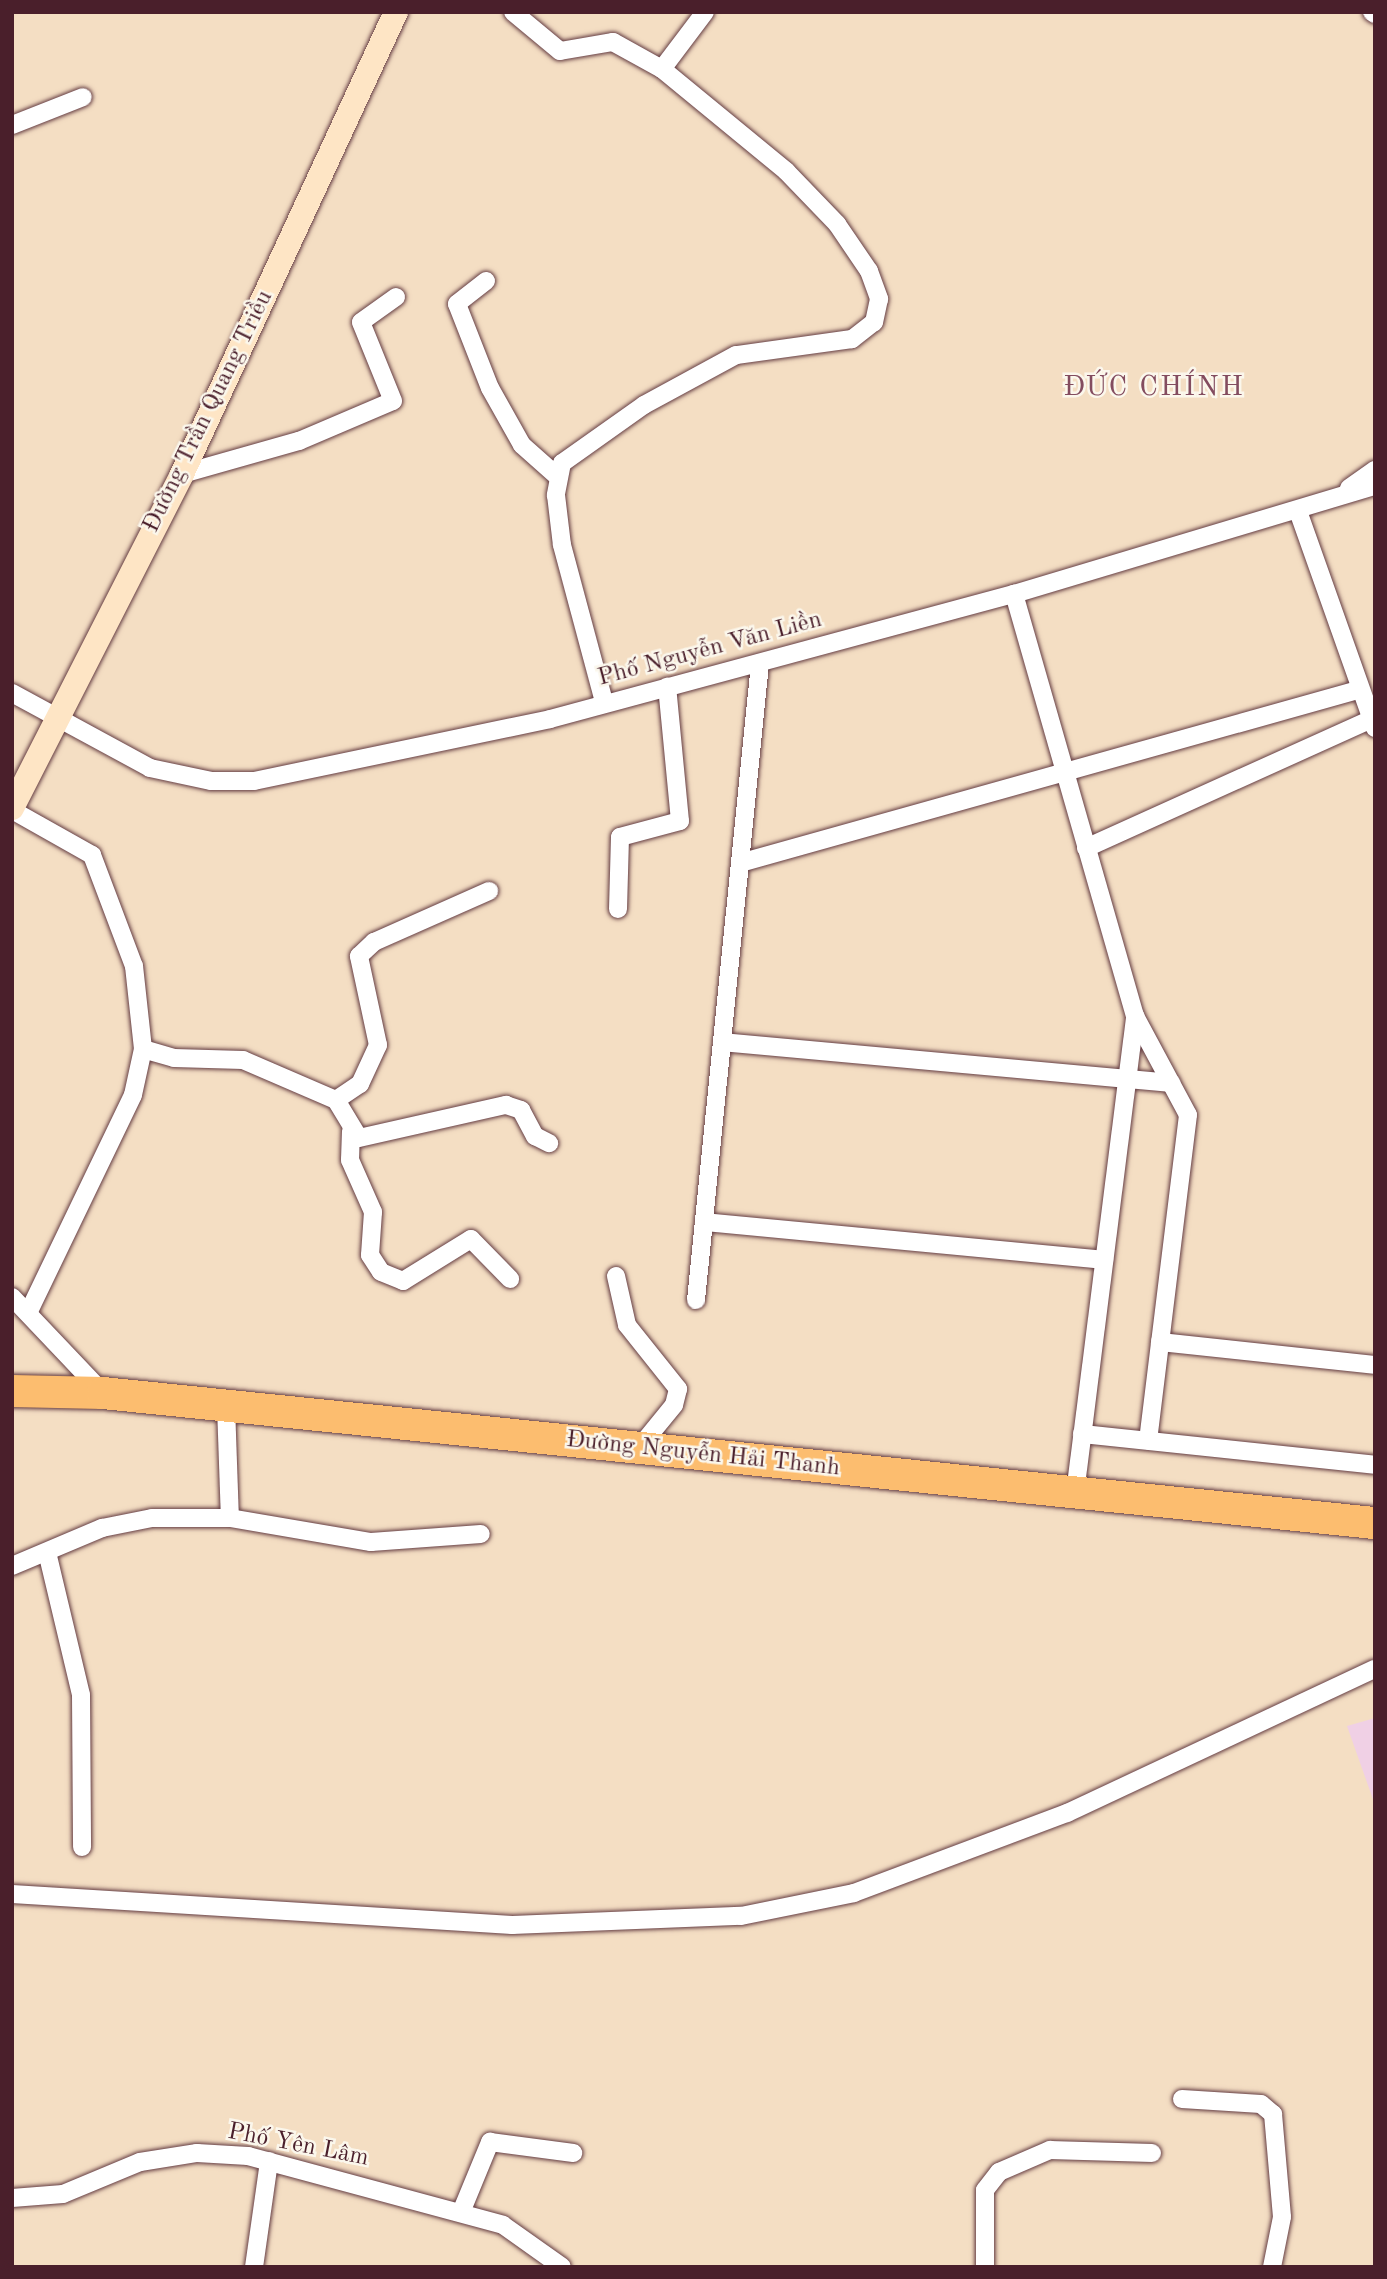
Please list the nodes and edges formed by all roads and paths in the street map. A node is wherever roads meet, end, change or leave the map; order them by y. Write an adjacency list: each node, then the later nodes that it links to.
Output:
1 (396, 12): 10 (main road, Đường Trần Quang Triều)
2 (513, 12): 4 (street)
3 (705, 12): 4 (street)
4 (662, 69): 11 (street)
5 (83, 97): 6 (street)
6 (12, 125)
7 (486, 281): 11 (street)
8 (396, 297): 10 (street)
9 (1375, 470): 13 (street)
10 (182, 474): 21 (main road, Đường Trần Quang Triều)
11 (557, 476): 20 (street)
12 (1375, 486): 13 (street, Phố Nguyễn Văn Liền)
13 (1340, 494): 14 (street, Phố Nguyễn Văn Liền)
14 (1298, 511): 15 (street, Phố Nguyễn Văn Liền); 18 (street)
15 (1014, 594): 16 (street, Phố Nguyễn Văn Liền); 23 (street)
16 (760, 663): 17 (street, Phố Nguyễn Văn Liền); 26 (street)
17 (667, 687): 20 (street, Phố Nguyễn Văn Liền); 28 (street)
18 (1358, 690): 22 (street); 23 (street)
19 (12, 693): 21 (street, Phố Nguyễn Văn Liền)
20 (604, 702): 21 (street, Phố Nguyễn Văn Liền)
21 (57, 718): 24 (main road, Đường Trần Quang Triều)
22 (1372, 724): 25 (street)
23 (1065, 772): 25 (street); 26 (street)
24 (12, 809): 31 (street)
25 (1086, 848): 29 (street)
26 (740, 863): 30 (street)
27 (489, 891): 34 (street)
28 (618, 909)
29 (1135, 1016): 32 (street); 33 (street)
30 (722, 1042): 32 (street); 37 (street)
31 (143, 1049): 34 (street); 43 (street)
32 (1127, 1079): 33 (street); 38 (street)
33 (1171, 1083): 44 (street)
34 (336, 1100): 35 (street)
35 (351, 1131): 36 (street); 40 (street)
36 (549, 1143)
37 (704, 1222): 38 (street); 42 (street)
38 (1104, 1260): 49 (street)
39 (616, 1276): 51 (street)
40 (510, 1279)
41 (12, 1297): 43 (street)
42 (696, 1300)
43 (28, 1313): 47 (street)
44 (1160, 1342): 45 (street); 50 (street)
45 (1375, 1365)
46 (19, 1386): 47 (highway, Đường Nguyễn Hải Thanh)
47 (103, 1393): 48 (highway, Đường Nguyễn Hải Thanh)
48 (226, 1406): 51 (highway, Đường Nguyễn Hải Thanh); 54 (street)
49 (1082, 1434): 50 (street); 53 (street)
50 (1148, 1441): 52 (street)
51 (638, 1449): 53 (highway, Đường Nguyễn Hải Thanh)
52 (1375, 1465)
53 (1075, 1493): 55 (highway, Đường Nguyễn Hải Thanh)
54 (230, 1518): 56 (street); 57 (street)
55 (1375, 1523)
56 (481, 1534)
57 (47, 1552): 58 (street); 60 (street)
58 (12, 1566)
59 (1375, 1669): 61 (street)
60 (82, 1847)
61 (12, 1894)
62 (1182, 2099): 71 (street)
63 (573, 2153): 67 (street)
64 (1152, 2153): 70 (street)
65 (269, 2161): 66 (street, Phố Yên Lâm); 67 (street, Phố Yên Lâm); 68 (street)
66 (12, 2198)
67 (461, 2210): 69 (street, Phố Yên Lâm)
68 (254, 2267)
69 (562, 2267)
70 (985, 2267)
71 (1272, 2267)

